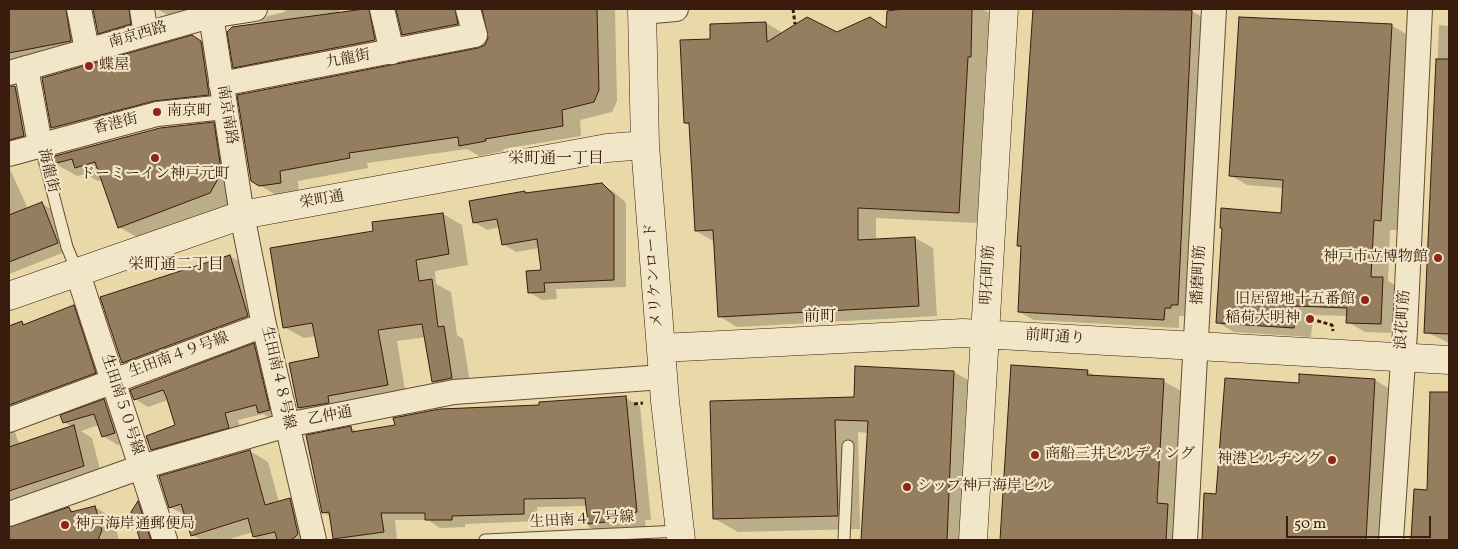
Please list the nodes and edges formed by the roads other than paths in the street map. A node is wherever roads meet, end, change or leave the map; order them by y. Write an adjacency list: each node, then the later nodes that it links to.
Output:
1 (79, 9): 13 (street)
2 (142, 9): 12 (street)
3 (255, 9): 11 (street, 南京西路)
4 (382, 9): 14 (street)
5 (468, 9): 14 (street, 九龍街)
6 (676, 9): 10 (street)
7 (1004, 9): 25 (street, 明石町筋)
8 (1214, 9): 26 (street, 播磨町筋)
9 (1420, 9): 28 (street, 浪花町筋)
10 (642, 10): 19 (street, メリケンロード)
11 (210, 12): 12 (street, 南京西路); 16 (street, 南京南路)
12 (146, 34): 13 (street, 南京西路)
13 (87, 50): 15 (street, 南京西路)
14 (392, 52): 16 (street, 九龍街)
15 (17, 70): 18 (street, 海龍街)
16 (221, 84): 17 (street, 南京南路)
17 (225, 107): 18 (street, 香港街); 21 (street, 南京南路)
18 (40, 144): 20 (street, 香港街); 22 (lane, 海龍街)
19 (645, 145): 21 (street, 栄町通); 27 (street, メリケンロード)
20 (9, 154)
21 (242, 215): 22 (street, 栄町通); 24 (street, 生田南４８号線)
22 (77, 271): 23 (street, 栄町通); 31 (street, 生田南５０号線)
23 (9, 296)
24 (264, 325): 31 (street, 生田南４９号線); 33 (street, 生田南４８号線)
25 (986, 335): 26 (street, 前町通り); 27 (street, 前町通り); 42 (street, 明石町筋)
26 (1196, 347): 28 (street, 前町通り); 43 (street, 播磨町筋)
27 (661, 348): 30 (street, メリケンロード)
28 (1402, 357): 29 (street, 前町通り); 44 (street, 浪花町筋)
29 (1449, 360)
30 (664, 377): 33 (street, 乙仲通); 37 (street, メリケンロード)
31 (113, 381): 32 (street, 生田南４９号線); 35 (street, 生田南５０号線)
32 (9, 420)
33 (288, 425): 35 (street, 乙仲通); 39 (street, 生田南４８号線)
34 (848, 446): 41 (lane)
35 (141, 467): 36 (street, 乙仲通); 38 (street, 生田南５０号線)
36 (9, 514)
37 (680, 536): 40 (lane, 生田南４７号線)
38 (165, 540)
39 (314, 540)
40 (485, 540)
41 (844, 540)
42 (973, 540)
43 (1185, 540)
44 (1391, 540)

